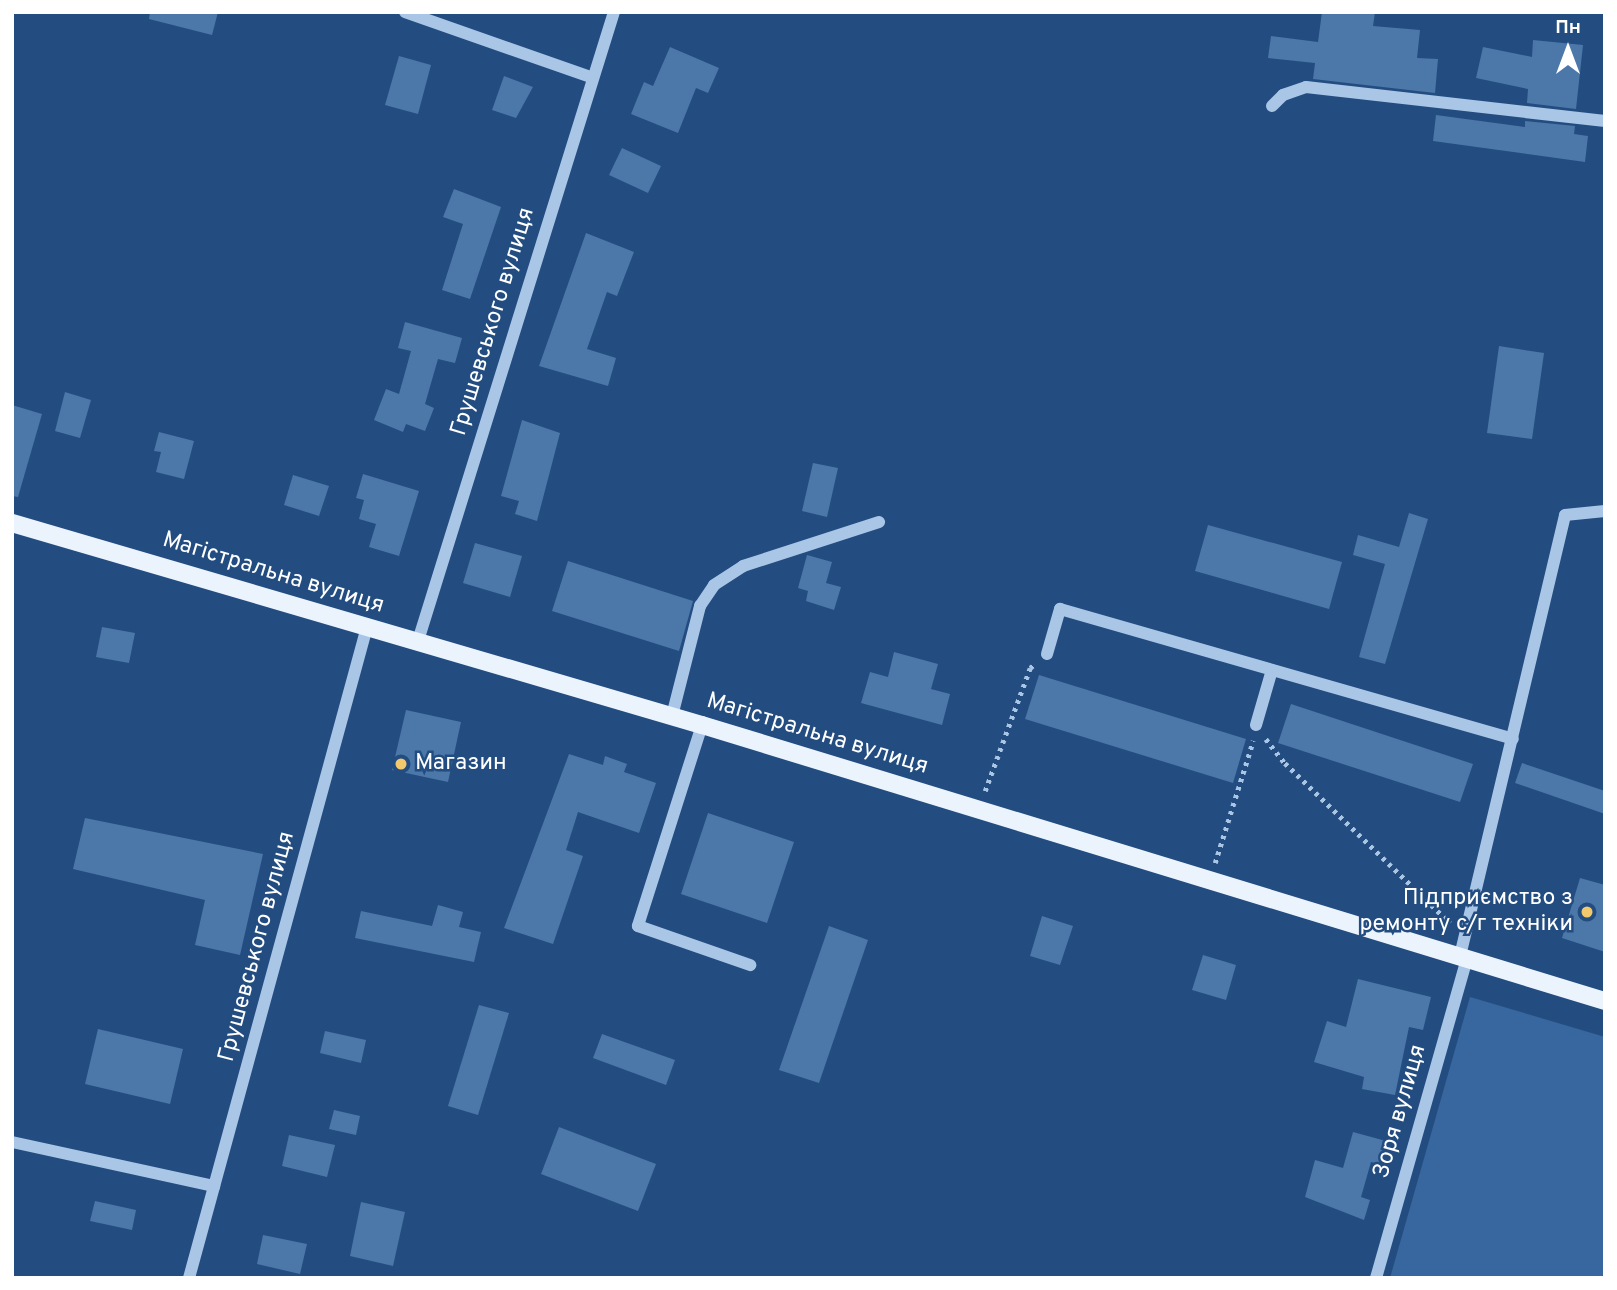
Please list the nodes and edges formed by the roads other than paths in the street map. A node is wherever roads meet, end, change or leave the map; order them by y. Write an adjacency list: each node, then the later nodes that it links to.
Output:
1 (405, 12): 3 (street)
2 (614, 12): 3 (street, Грушевського вулиця)
3 (591, 77): 10 (street, Грушевського вулиця)
4 (1272, 106): 5 (street)
5 (1605, 121)
6 (1605, 511): 16 (street, Зоря вулиця)
7 (879, 522): 13 (street)
8 (12, 523): 9 (main road, Магістральна вулиця)
9 (367, 627): 10 (main road, Магістральна вулиця); 21 (street, Грушевського вулиця)
10 (417, 644): 13 (main road, Магістральна вулиця)
11 (1047, 654): 12 (street)
12 (1272, 670): 15 (street); 16 (street)
13 (672, 716): 14 (main road, Магістральна вулиця)
14 (702, 724): 17 (main road, Магістральна вулиця); 18 (street)
15 (1256, 725)
16 (1513, 740): 17 (street, Зоря вулиця)
17 (1464, 957): 19 (main road, Магістральна вулиця); 23 (street, Зоря вулиця)
18 (750, 965)
19 (1605, 1001)
20 (12, 1142): 21 (street)
21 (215, 1186): 22 (street, Грушевського вулиця)
22 (189, 1278)
23 (1376, 1278)

